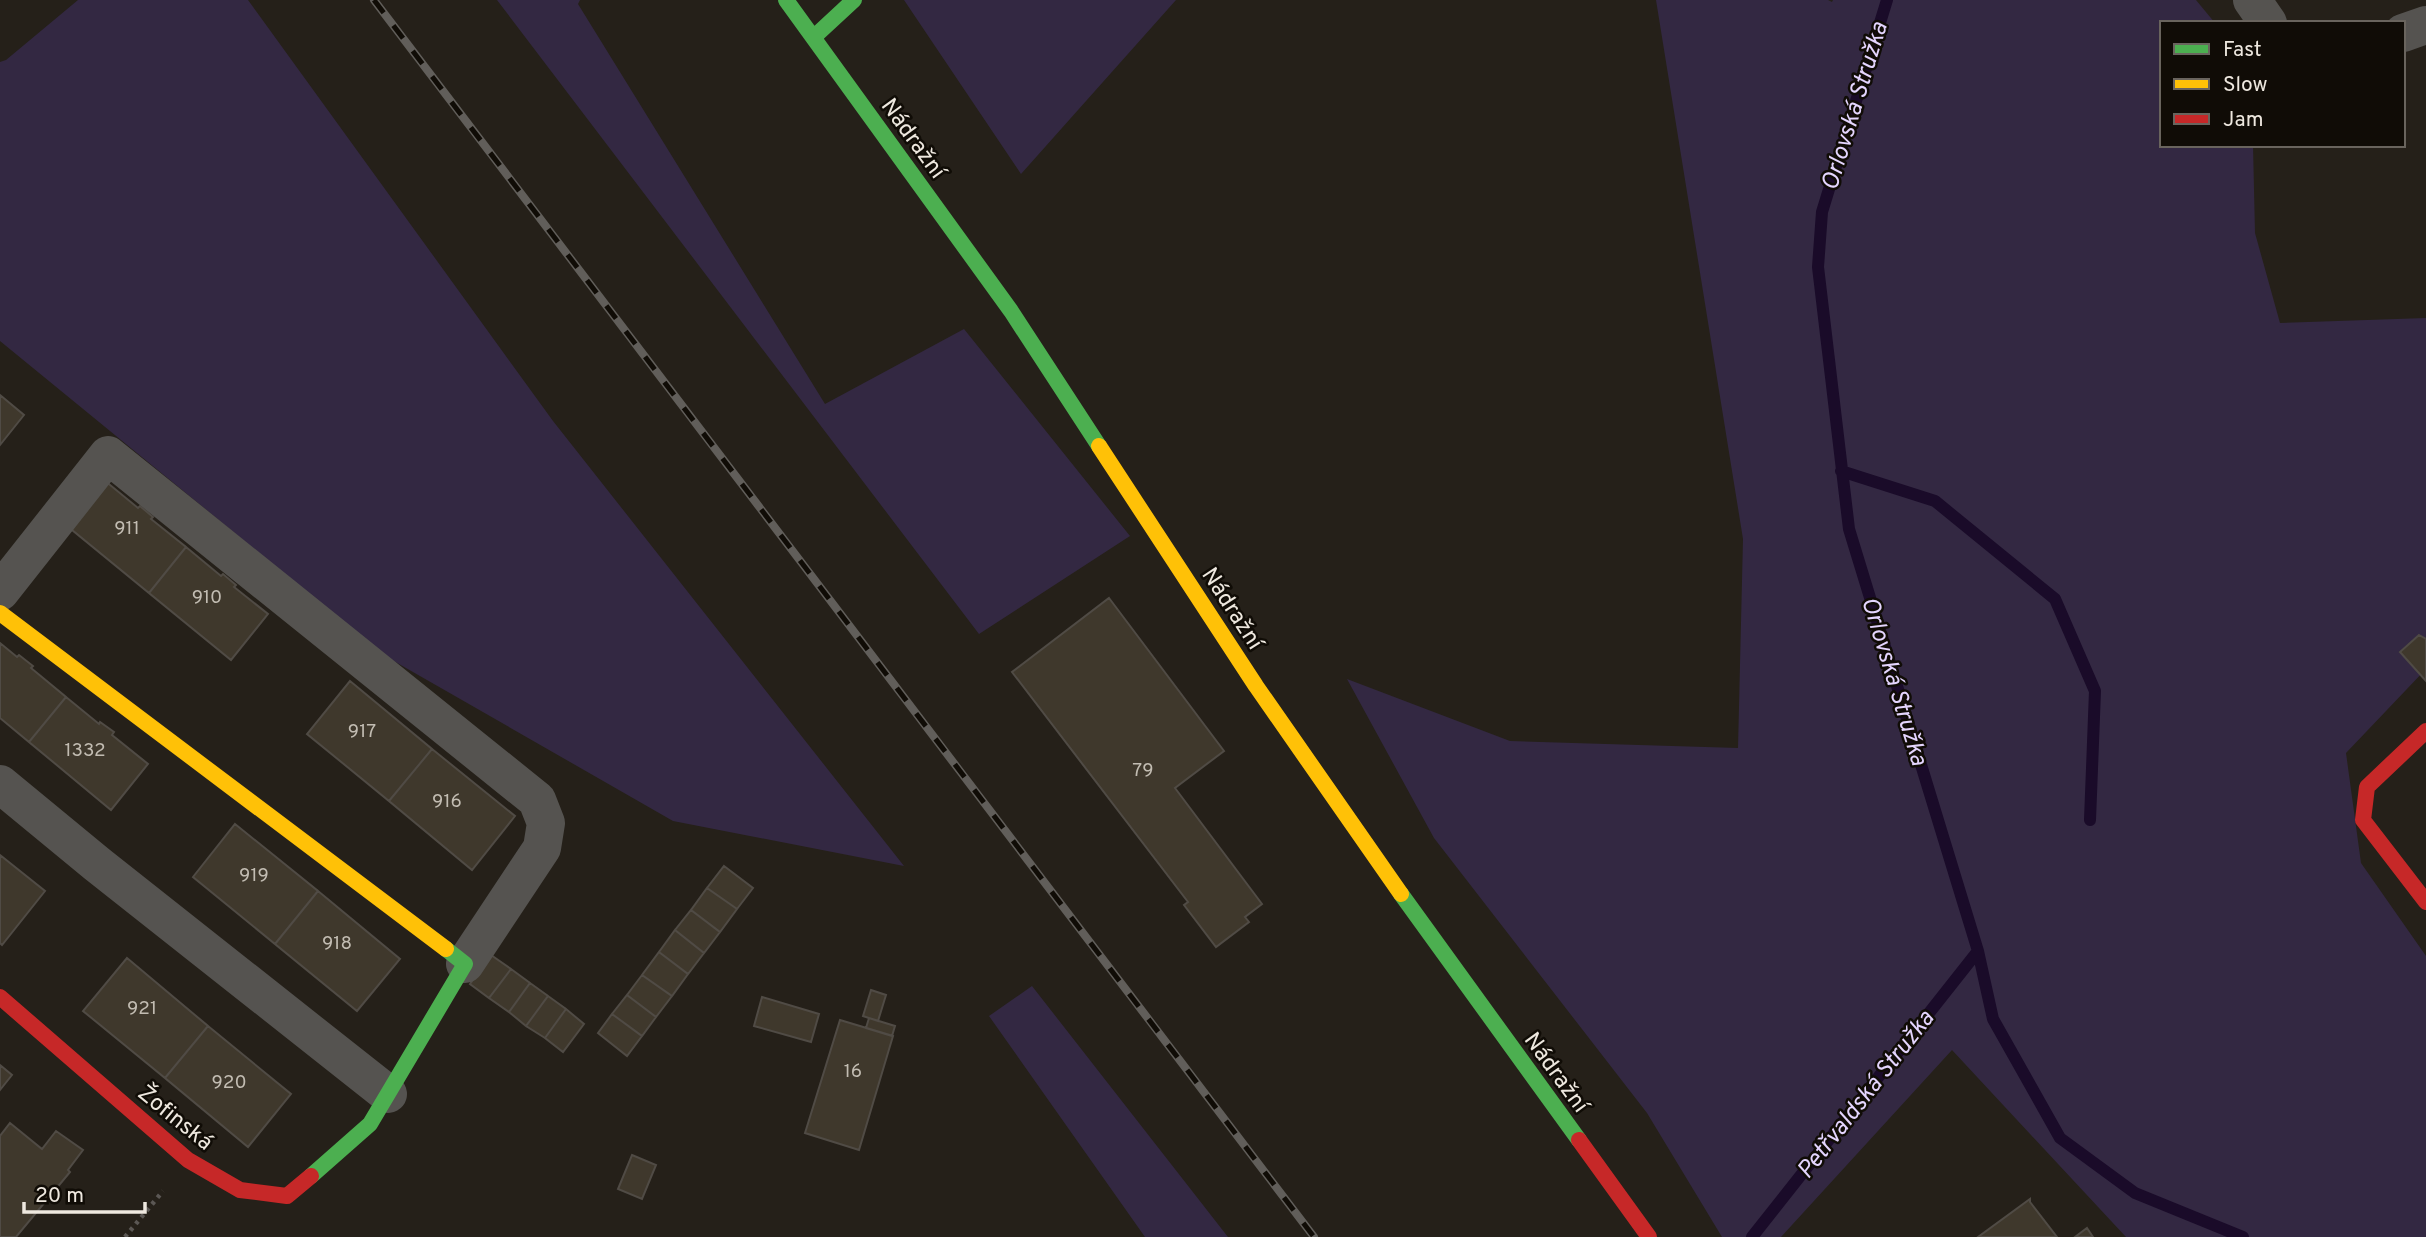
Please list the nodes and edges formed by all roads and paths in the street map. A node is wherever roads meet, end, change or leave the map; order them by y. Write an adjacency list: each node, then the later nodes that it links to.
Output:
1 (786, 0): 7 (street, Nádražní)
2 (854, 0): 7 (street)
3 (2252, 0): 4 (street)
4 (2267, 21)
5 (2426, 25): 6 (street)
6 (2405, 32)
7 (814, 37): 18 (street, Nádražní)
8 (0, 592): 13 (street)
9 (0, 613): 13 (street)
10 (2426, 731): 12 (street)
11 (0, 784): 15 (street)
12 (2426, 902)
13 (465, 964): 15 (street, Žofinská)
14 (0, 997): 16 (street, Žofinská)
15 (379, 1109): 16 (street, Žofinská)
16 (188, 1160): 17 (path)
17 (125, 1237)
18 (1649, 1237)

